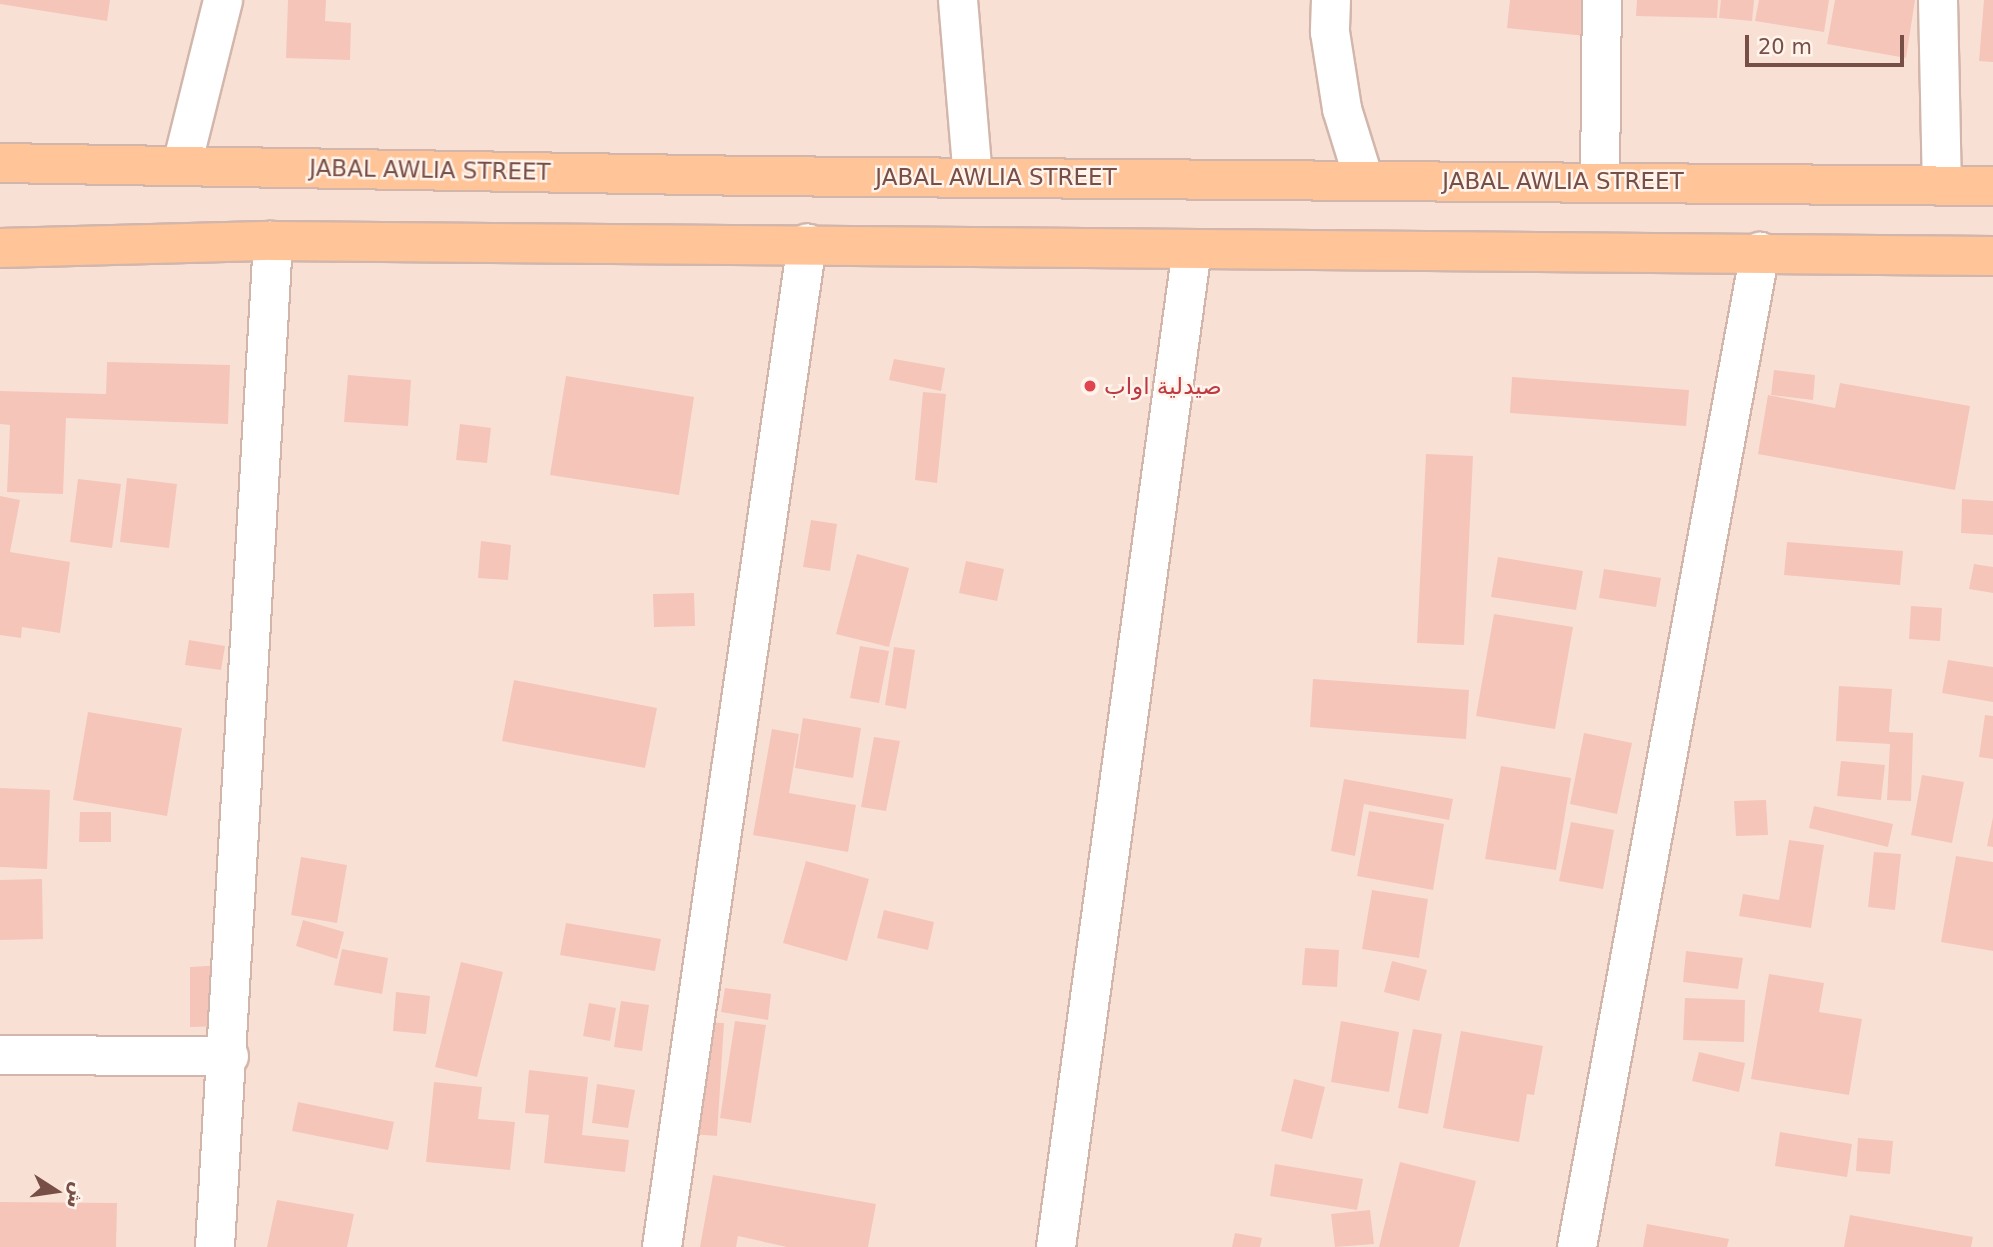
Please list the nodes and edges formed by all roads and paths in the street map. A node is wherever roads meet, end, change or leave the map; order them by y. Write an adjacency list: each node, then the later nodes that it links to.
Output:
1 (223, 0): 7 (street)
2 (958, 0): 8 (street)
3 (1331, 0): 9 (street)
4 (1602, 0): 10 (street)
5 (1938, 0): 11 (street)
6 (0, 163): 7 (main road, JABAL AWLIA STREET)
7 (182, 166): 8 (main road, JABAL AWLIA STREET)
8 (973, 177): 9 (main road, JABAL AWLIA STREET)
9 (1364, 180): 10 (main road, JABAL AWLIA STREET)
10 (1600, 181): 11 (main road, JABAL AWLIA STREET)
11 (1942, 186): 12 (main road, JABAL AWLIA STREET)
12 (1993, 186)
13 (273, 241): 14 (main road); 15 (main road); 20 (street)
14 (807, 243): 16 (main road); 22 (street)
15 (0, 248)
16 (1192, 248): 17 (main road); 23 (street)
17 (1760, 252): 18 (main road); 24 (street)
18 (1993, 256)
19 (0, 1055): 20 (street)
20 (229, 1056): 21 (street)
21 (215, 1247)
22 (662, 1247)
23 (1056, 1247)
24 (1577, 1247)

